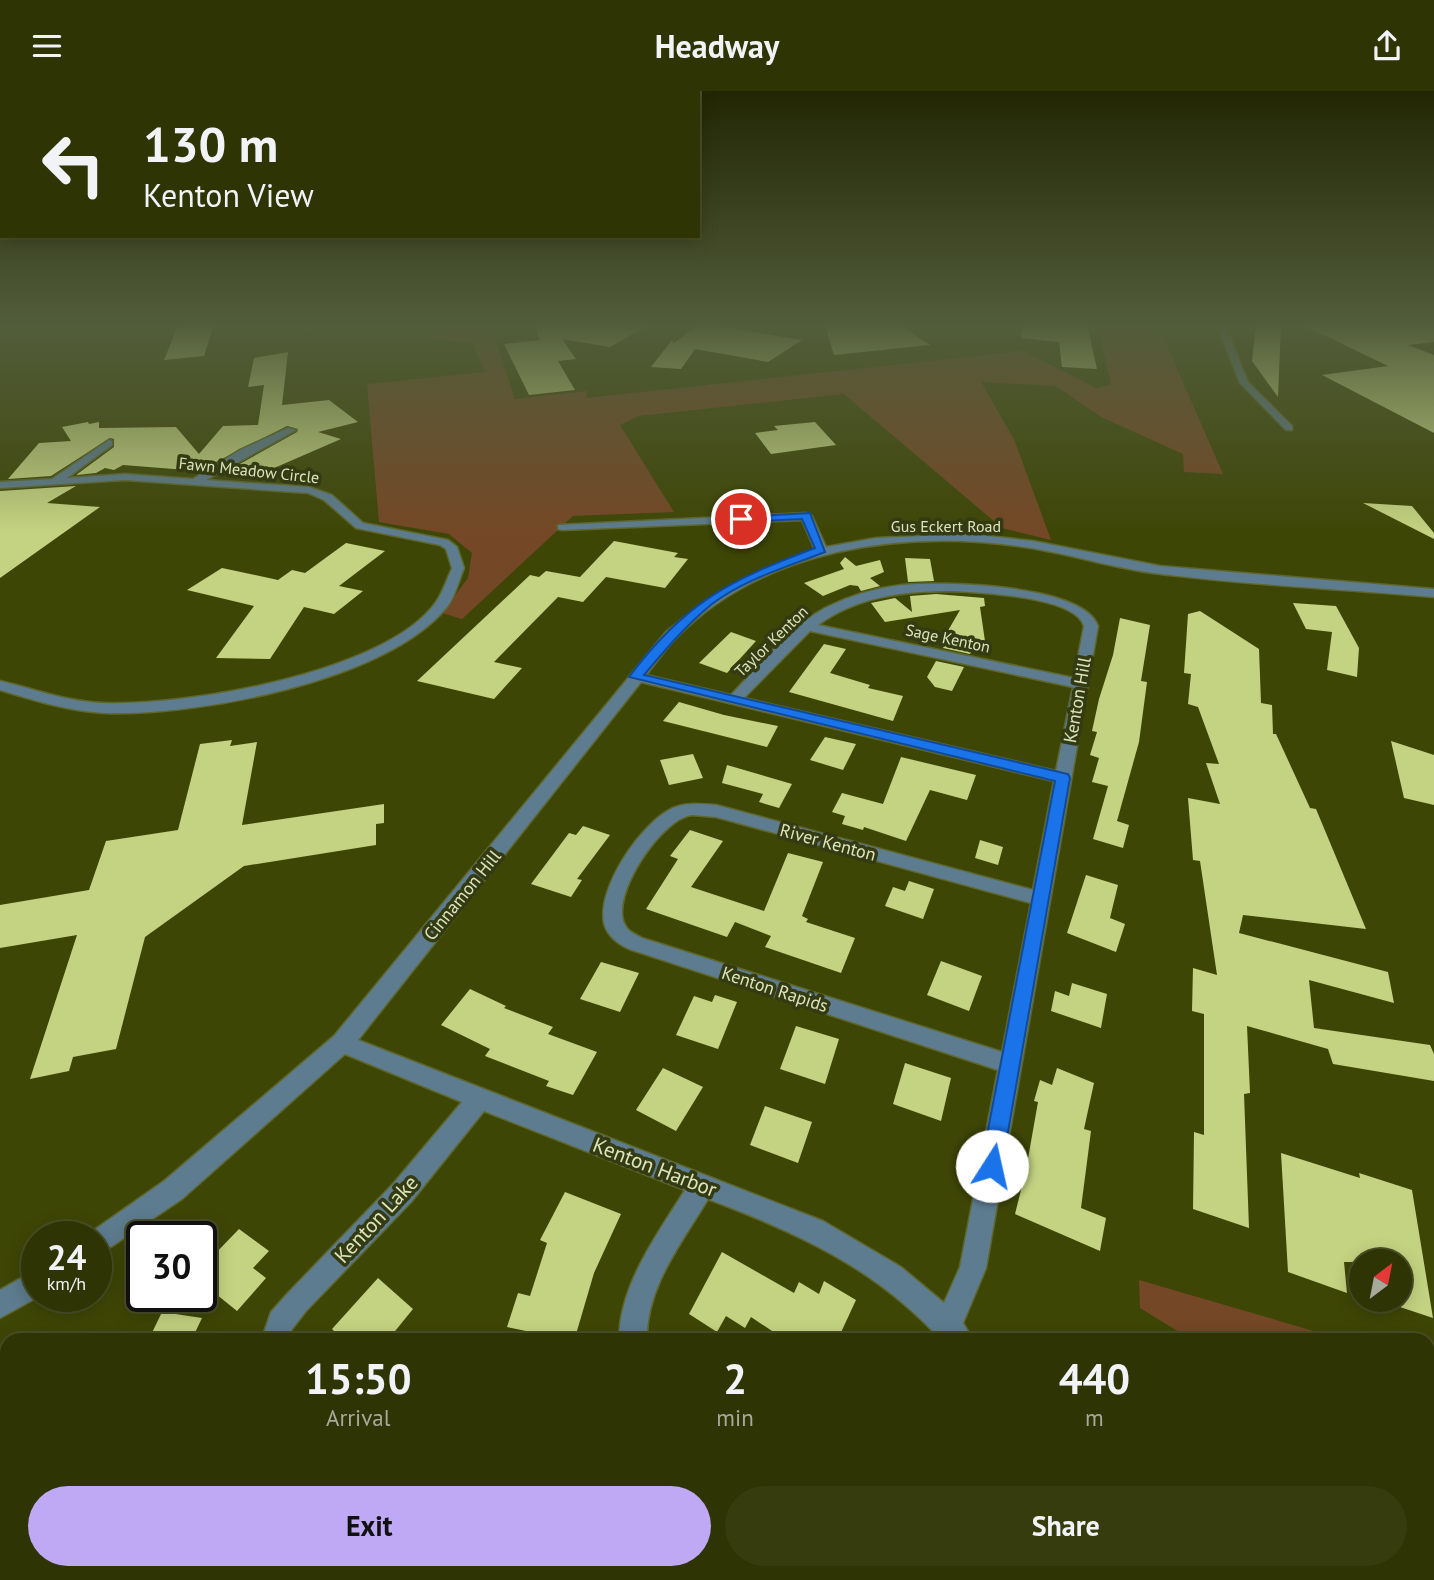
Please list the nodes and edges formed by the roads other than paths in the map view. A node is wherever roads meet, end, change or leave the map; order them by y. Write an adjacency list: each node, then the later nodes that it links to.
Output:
1 (1255, 394): 2 (street)
2 (1289, 428)
3 (291, 430): 6 (street)
4 (109, 443): 5 (street)
5 (55, 481): 6 (street, Fawn Meadow Circle); 7 (street, Fawn Meadow Circle)
6 (195, 481): 15 (street, Fawn Meadow Circle)
7 (0, 485)
8 (562, 527): 9 (street)
9 (821, 550): 10 (street, Gus Eckert Road); 13 (street, Cinnamon Hill)
10 (1434, 593)
11 (1080, 610): 12 (street, Taylor Kenton); 14 (street, Kenton Hill)
12 (808, 627): 14 (street, Sage Kenton); 16 (street, Taylor Kenton)
13 (636, 677): 16 (street); 20 (street, Cinnamon Hill)
14 (1080, 684): 17 (street, Kenton Hill)
15 (0, 685)
16 (734, 700): 17 (street)
17 (1063, 778): 19 (street, Kenton Hill)
18 (634, 859): 19 (street, River Kenton); 21 (street, Kenton Rapids)
19 (1041, 899): 21 (street, Kenton Hill)
20 (342, 1043): 22 (street, Kenton Harbor); 24 (street, Cinnamon Hill)
21 (1010, 1064): 29 (street, Kenton Hill)
22 (480, 1098): 23 (street, Kenton Harbor); 27 (street, Kenton Lake)
23 (702, 1186): 28 (street); 29 (street, Kenton Harbor)
24 (112, 1233)
25 (21, 1292): 26 (street)
26 (0, 1305)
27 (278, 1333)
28 (632, 1333)
29 (955, 1333)

